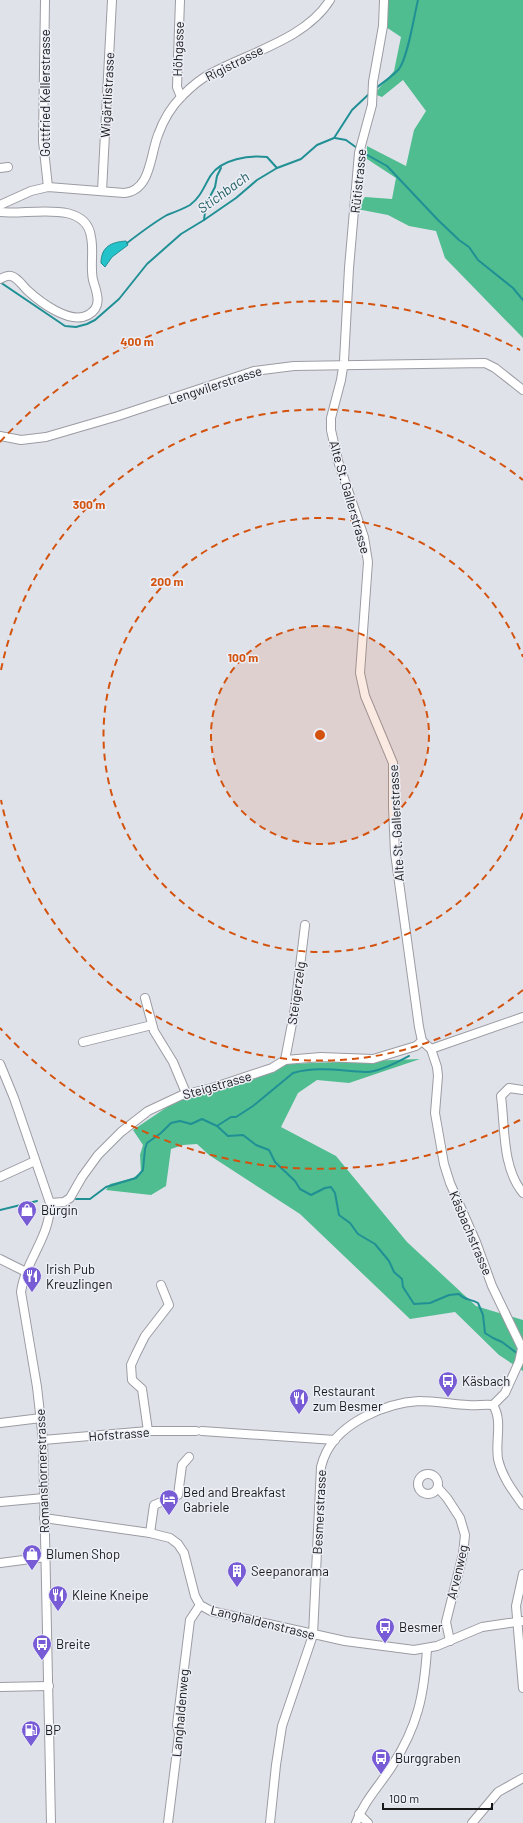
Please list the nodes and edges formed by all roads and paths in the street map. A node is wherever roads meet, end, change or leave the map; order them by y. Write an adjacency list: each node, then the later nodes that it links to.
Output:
1 (45, 0): 7 (street, Gottfried Kellerstrasse)
2 (112, 0): 8 (street, Wigärtlistrasse)
3 (180, 0): 6 (street, Höhgasse)
4 (330, 0): 6 (street, Rigistrasse)
5 (384, 0): 12 (street, Rütistrasse)
6 (181, 97): 8 (street, Rigistrasse)
7 (48, 187): 8 (street, Rigistrasse); 9 (street, Rigistrasse)
8 (102, 191)
9 (0, 205)
10 (0, 212): 11 (street)
11 (0, 279)
12 (343, 364): 13 (street, Lengwilerstrasse); 14 (street, Lengwilerstrasse); 19 (street, Alte St. Gallerstrasse)
13 (523, 390)
14 (0, 436)
15 (305, 925): 22 (street, Steigerzelg)
16 (145, 998): 18 (street)
17 (523, 1017): 21 (street)
18 (152, 1025): 20 (street); 25 (street)
19 (422, 1041): 21 (street); 22 (street, Steigstrasse)
20 (83, 1042)
21 (431, 1049): 33 (street, Käsbachstrasse)
22 (285, 1060): 25 (street, Steigstrasse)
23 (0, 1064): 26 (street, Romanshornerstrasse)
24 (523, 1090): 28 (street)
25 (186, 1093): 29 (street, Steigstrasse)
26 (35, 1161): 27 (street); 29 (street, Romanshornerstrasse)
27 (0, 1177)
28 (523, 1193)
29 (50, 1203): 31 (street, Romanshornerstrasse)
30 (0, 1259): 31 (street)
31 (26, 1272): 35 (street, Romanshornerstrasse)
32 (161, 1285): 37 (street)
33 (522, 1352): 34 (street, Käsbachstrasse)
34 (493, 1404): 39 (street, Besmerstrasse); 44 (street)
35 (41, 1418): 36 (street); 38 (street, Romanshornerstrasse)
36 (0, 1423)
37 (148, 1431): 38 (street, Hofstrasse); 39 (street, Hofstrasse)
38 (43, 1440): 42 (street, Romanshornerstrasse)
39 (335, 1440): 52 (street, Besmerstrasse)
40 (189, 1457): 46 (street)
41 (438, 1488): 53 (street, Arvenweg)
42 (44, 1498): 43 (street); 45 (street, Romanshornerstrasse)
43 (0, 1502)
44 (523, 1506)
45 (44, 1518): 46 (street, Langhaldenstrasse); 47 (street, Romanshornerstrasse)
46 (150, 1533): 50 (street, Langhaldenstrasse)
47 (46, 1557): 48 (street); 55 (street, Romanshornerstrasse)
48 (0, 1563)
49 (523, 1574): 51 (street)
50 (200, 1605): 52 (street, Langhaldenstrasse); 61 (street, Langhaldenweg)
51 (520, 1622): 53 (street, Langhaldenstrasse); 57 (street)
52 (313, 1635): 54 (street, Langhaldenstrasse); 62 (street, Besmerstrasse)
53 (450, 1640): 54 (street, Langhaldenstrasse)
54 (427, 1649): 59 (street)
55 (49, 1686): 56 (street); 60 (street, Romanshornerstrasse)
56 (0, 1687)
57 (523, 1688)
58 (523, 1778): 65 (street)
59 (359, 1814): 63 (street); 64 (street)
60 (51, 1823)
61 (168, 1823)
62 (270, 1823)
63 (356, 1823)
64 (368, 1823)
65 (472, 1823)

